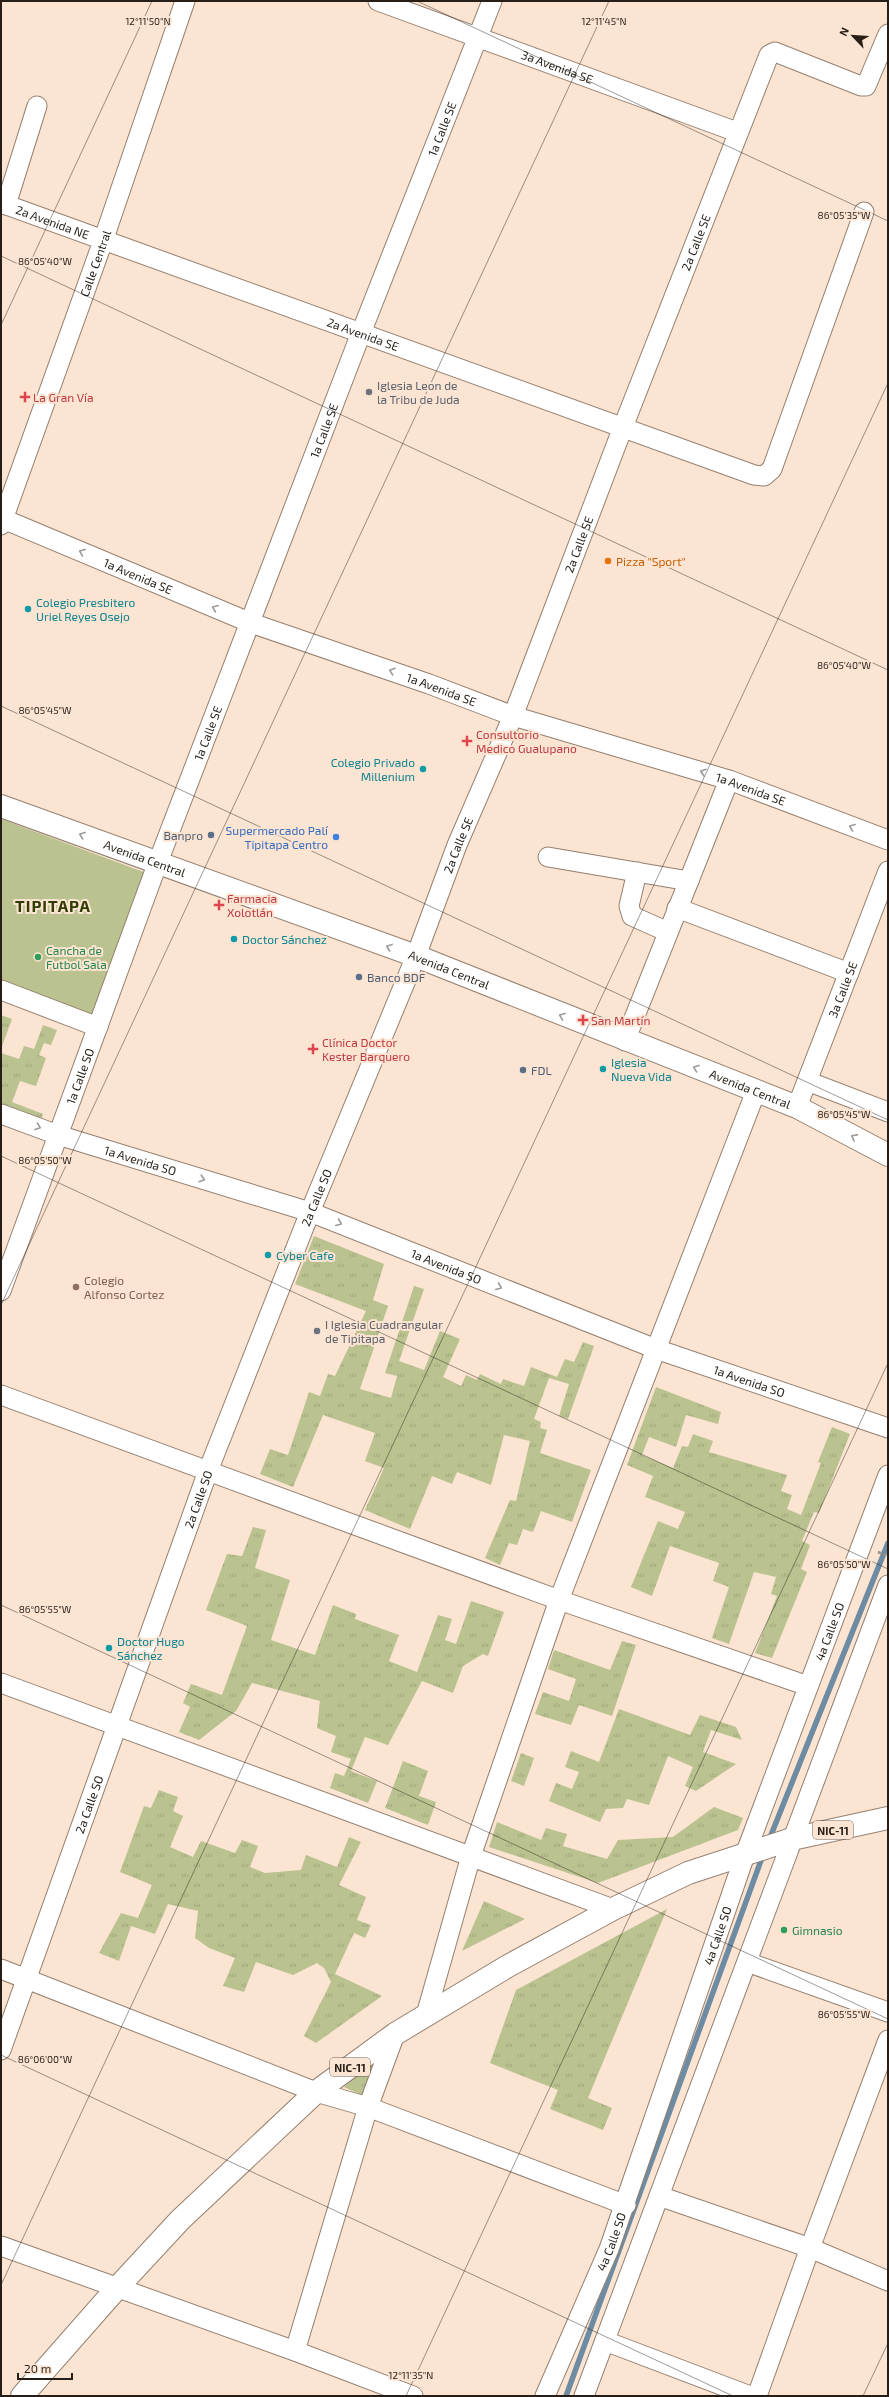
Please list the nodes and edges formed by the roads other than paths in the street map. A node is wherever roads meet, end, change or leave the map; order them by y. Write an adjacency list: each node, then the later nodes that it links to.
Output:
1 (185, 1): 10 (street, Calle Central)
2 (378, 1): 5 (street, 3a Avenida SE)
3 (492, 1): 5 (street, 1a Calle SE)
4 (888, 34): 7 (street, 2a Calle SE)
5 (477, 36): 7 (street, 3a Avenida SE); 11 (street, 1a Calle SE)
6 (37, 106): 8 (street)
7 (738, 132): 12 (street, 2a Calle SE)
8 (3, 204): 10 (street, 2a Avenida NE)
9 (864, 212): 12 (street, 2a Avenida SE)
10 (103, 241): 11 (street, 2a Avenida SE); 13 (street, Calle Central)
11 (361, 333): 12 (street, 2a Avenida SE); 14 (street, 1a Calle SE)
12 (623, 427): 15 (street, 2a Calle SE)
13 (2, 521): 14 (street, 1a Avenida SE, one-way to 13)
14 (251, 623): 15 (street, 1a Avenida SE, one-way to 14); 20 (street, 1a Calle SE)
15 (513, 716): 16 (street, 1a Avenida SE, one-way to 15); 26 (street, 2a Calle SE)
16 (729, 780): 18 (street, 1a Avenida SE, one-way to 16); 23 (street)
17 (1, 806): 20 (main road, Avenida Central, one-way to 17)
18 (888, 840)
19 (548, 857): 22 (street)
20 (158, 862): 26 (main road, Avenida Central, one-way to 20); 29 (street, 1a Calle SO)
21 (888, 871): 27 (street, 3a Calle SE)
22 (637, 872): 23 (street); 25 (street)
23 (689, 881): 24 (street)
24 (677, 908): 25 (street); 27 (street)
25 (668, 932): 30 (street)
26 (416, 956): 30 (main road, Avenida Central, one-way to 26); 38 (street, 2a Calle SO)
27 (849, 973): 31 (street, 3a Calle SE)
28 (1, 990): 29 (street)
29 (98, 1027): 36 (street, 1a Calle SO)
30 (625, 1041): 32 (main road, Avenida Central, one-way to 30)
31 (807, 1081): 33 (street, 3a Calle SE); 34 (street)
32 (756, 1091): 33 (main road, Avenida Central); 40 (street)
33 (797, 1107): 37 (main road, Avenida Central, one-way to 33)
34 (888, 1112)
35 (1, 1114): 36 (street, 1a Avenida SO, one-way to 36)
36 (58, 1135): 38 (street, 1a Avenida SO, one-way to 38); 39 (street, 1a Calle SO)
37 (887, 1153)
38 (310, 1212): 40 (street, 1a Avenida SO, one-way to 40); 43 (street, 2a Calle SO)
39 (1, 1291)
40 (656, 1349): 42 (street, 1a Avenida SO); 46 (street)
41 (1, 1395): 43 (street)
42 (888, 1428)
43 (208, 1471): 46 (street); 49 (street, 2a Calle SO)
44 (888, 1475): 48 (street, 4a Calle SO)
45 (888, 1585): 51 (street)
46 (559, 1600): 48 (street); 52 (street)
47 (1, 1683): 49 (street)
48 (808, 1686): 51 (street, 4a Calle SO)
49 (117, 1726): 52 (street); 56 (street, 2a Calle SO)
50 (888, 1818): 51 (main road, NIC-11)
51 (769, 1846): 53 (main road, NIC-11); 54 (street); 65 (street, 4a Calle SO)
52 (471, 1856): 53 (street); 58 (street)
53 (613, 1909): 58 (main road, NIC-11)
54 (746, 1962): 57 (street); 64 (street)
55 (1, 1969): 56 (street)
56 (25, 1979): 61 (street, 2a Calle SO); 62 (street)
57 (888, 2012)
58 (426, 2014): 59 (main road, NIC-11)
59 (396, 2034): 62 (main road, NIC-11); 63 (street)
60 (888, 2040): 67 (street)
61 (1, 2050)
62 (316, 2092): 63 (street); 69 (main road, NIC-11)
63 (368, 2107): 65 (street); 71 (street)
64 (659, 2196): 67 (street); 70 (street)
65 (626, 2205): 74 (street, 4a Calle SO)
66 (1, 2246): 69 (street)
67 (810, 2248): 68 (street); 77 (street)
68 (888, 2281)
69 (117, 2288): 71 (street); 72 (main road, NIC-11)
70 (605, 2341): 75 (street); 76 (street)
71 (295, 2351): 73 (street)
72 (22, 2396)
73 (413, 2396)
74 (545, 2396)
75 (584, 2396)
76 (750, 2396)
77 (757, 2396)

